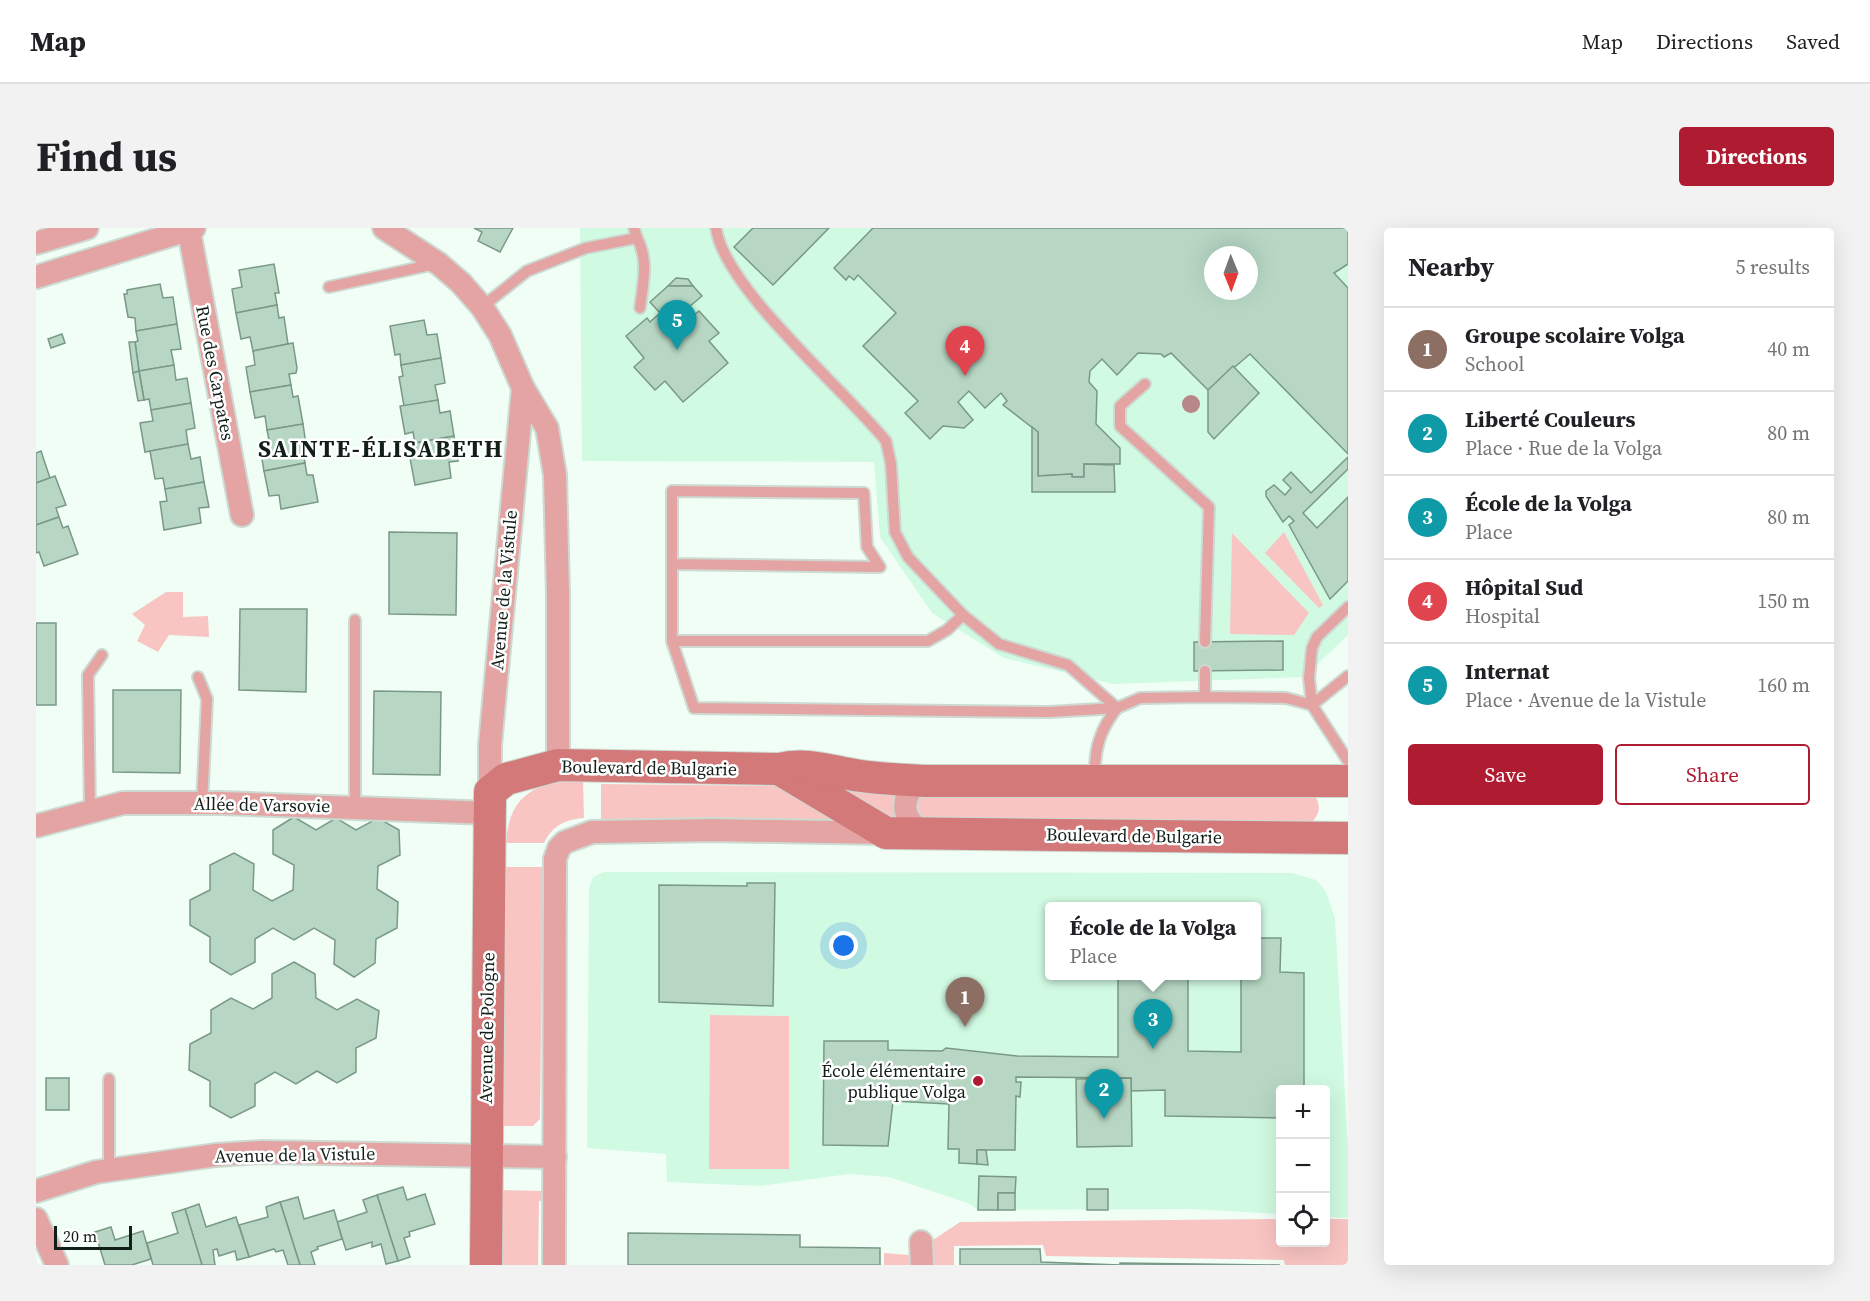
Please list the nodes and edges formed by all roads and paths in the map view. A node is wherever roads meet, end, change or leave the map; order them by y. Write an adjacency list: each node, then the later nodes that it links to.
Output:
1 (87, 228): 6 (street)
2 (384, 228): 7 (street, Avenue de la Vistule)
3 (716, 228): 17 (lane)
4 (191, 230): 8 (street); 14 (street, Rue des Carpates)
5 (635, 233): 10 (lane); 11 (lane)
6 (36, 243)
7 (439, 264): 9 (lane); 10 (street, Avenue de la Vistule)
8 (36, 277)
9 (329, 286)
10 (482, 308): 13 (street, Avenue de la Vistule)
11 (640, 308)
12 (1145, 384): 20 (lane)
13 (523, 388): 29 (street, Avenue de la Vistule); 34 (street, Avenue de la Vistule)
14 (242, 515)
15 (672, 564): 15 (lane); 19 (lane)
16 (1348, 607): 26 (lane)
17 (963, 615): 19 (lane); 27 (lane)
18 (355, 620): 36 (lane)
19 (672, 641): 27 (lane)
20 (1205, 642)
21 (102, 655): 37 (lane)
22 (1205, 670): 25 (lane)
23 (1348, 676): 26 (lane)
24 (198, 677): 35 (lane)
25 (1205, 697): 26 (lane); 27 (lane)
26 (1312, 705): 28 (lane)
27 (1117, 708): 31 (lane)
28 (1348, 761)
29 (558, 765): 30 (street, Boulevard de Bulgarie); 34 (street, Boulevard de Bulgarie)
30 (778, 770): 32 (street, Boulevard de Bulgarie); 39 (street, Boulevard de Bulgarie)
31 (1095, 779): 32 (street, Boulevard de Bulgarie); 33 (street, Boulevard de Bulgarie)
32 (926, 781): 40 (street)
33 (1348, 781)
34 (490, 802): 36 (street, Allée de Varsovie); 43 (street, Avenue de Pologne)
35 (202, 804): 36 (street, Allée de Varsovie); 37 (street, Allée de Varsovie)
36 (355, 808)
37 (90, 812): 38 (street, Allée de Varsovie)
38 (36, 826)
39 (886, 832): 40 (street, Boulevard de Bulgarie); 44 (street, Boulevard de Bulgarie)
40 (920, 832): 41 (street, Boulevard de Bulgarie)
41 (1348, 838)
42 (109, 1079): 45 (lane)
43 (486, 1155): 44 (street, Avenue de la Vistule); 45 (street, Avenue de la Vistule); 50 (street, Avenue de Pologne)
44 (555, 1157): 51 (street)
45 (109, 1170): 46 (street, Avenue de la Vistule)
46 (36, 1191)
47 (36, 1219): 49 (street)
48 (921, 1242): 52 (street)
49 (57, 1265)
50 (486, 1265)
51 (555, 1265)
52 (922, 1265)

